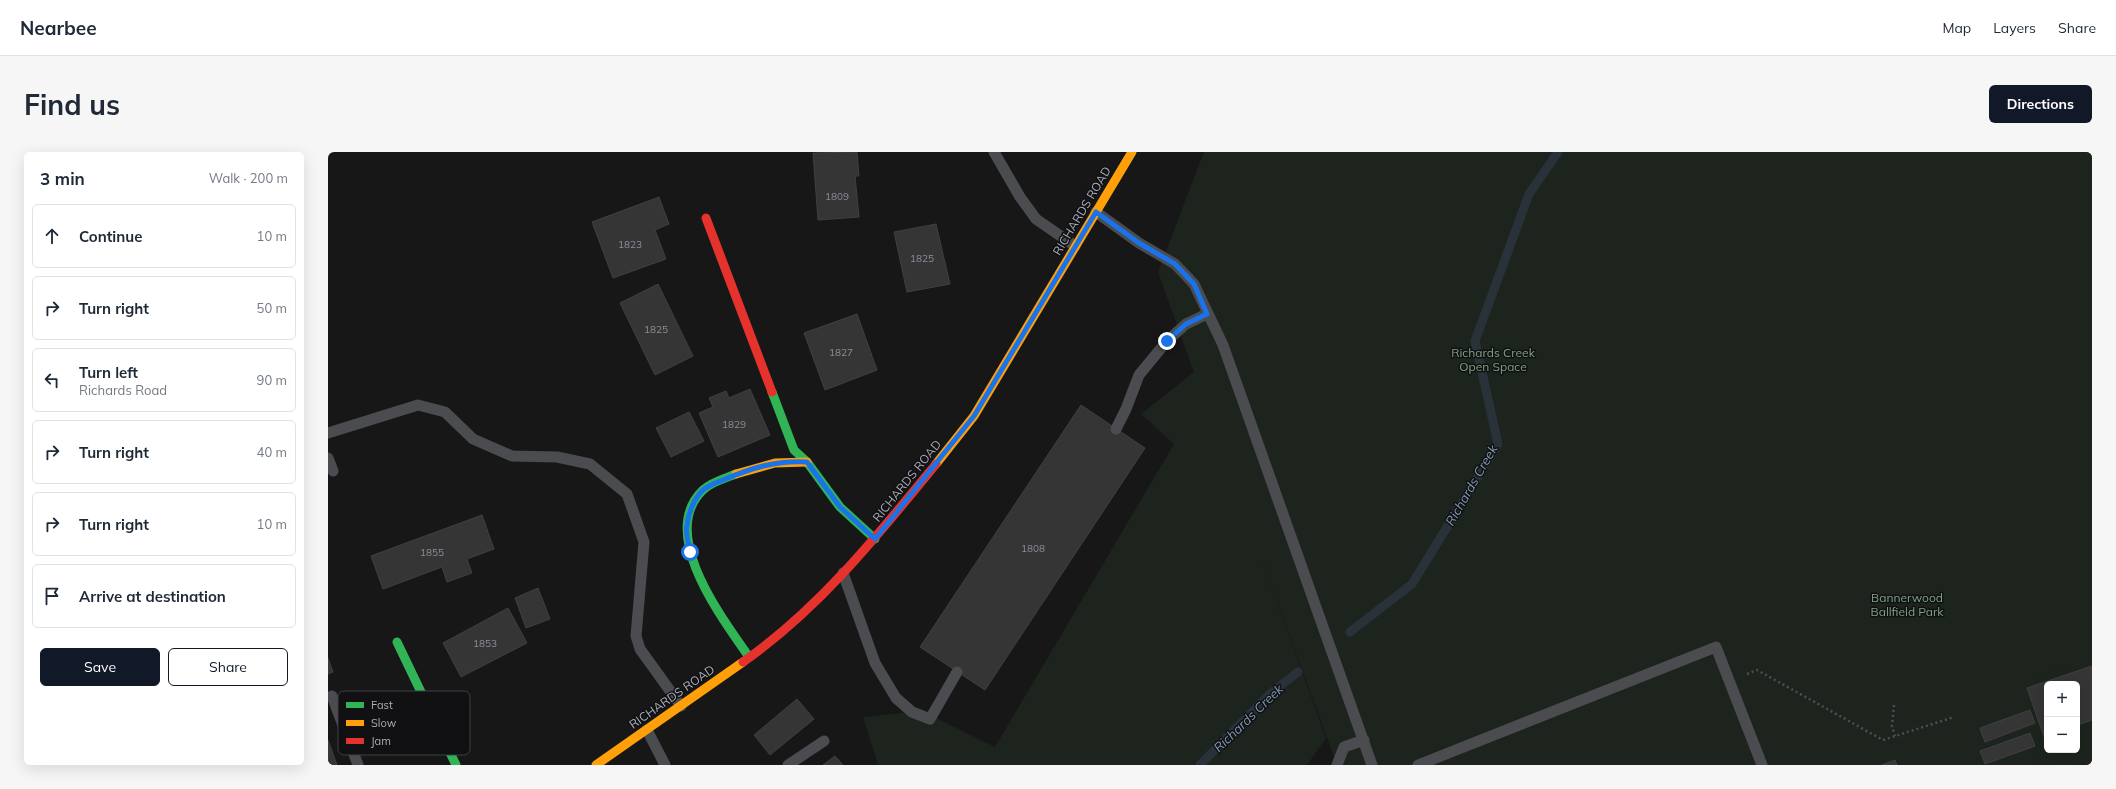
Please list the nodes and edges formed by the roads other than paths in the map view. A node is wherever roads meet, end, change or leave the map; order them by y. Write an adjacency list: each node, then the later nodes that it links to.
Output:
1 (994, 152): 5 (lane)
2 (1132, 152): 3 (main road, RICHARDS ROAD)
3 (1096, 212): 5 (main road, RICHARDS ROAD); 6 (lane)
4 (706, 218): 10 (main road)
5 (1075, 246): 12 (main road, RICHARDS ROAD)
6 (1207, 314): 7 (lane); 22 (lane)
7 (1116, 429)
8 (328, 433): 19 (lane)
9 (328, 458): 11 (lane)
10 (807, 462): 12 (main road); 15 (main road)
11 (333, 471)
12 (875, 539): 13 (main road, RICHARDS ROAD)
13 (843, 573): 15 (main road, RICHARDS ROAD); 16 (lane)
14 (397, 642): 17 (main road)
15 (749, 657): 19 (main road, RICHARDS ROAD)
16 (957, 672)
17 (421, 691)
18 (332, 696): 20 (lane)
19 (681, 706): 21 (main road, RICHARDS ROAD)
20 (338, 712)
21 (648, 730): 28 (main road, RICHARDS ROAD); 29 (lane)
22 (1364, 740): 31 (lane); 32 (lane)
23 (824, 741): 30 (lane)
24 (354, 755): 26 (lane)
25 (451, 755): 27 (main road)
26 (358, 765)
27 (456, 765)
28 (596, 765)
29 (665, 765)
30 (788, 765)
31 (1337, 765)
32 (1372, 765)
33 (1418, 765): 34 (lane)
34 (1762, 765)

